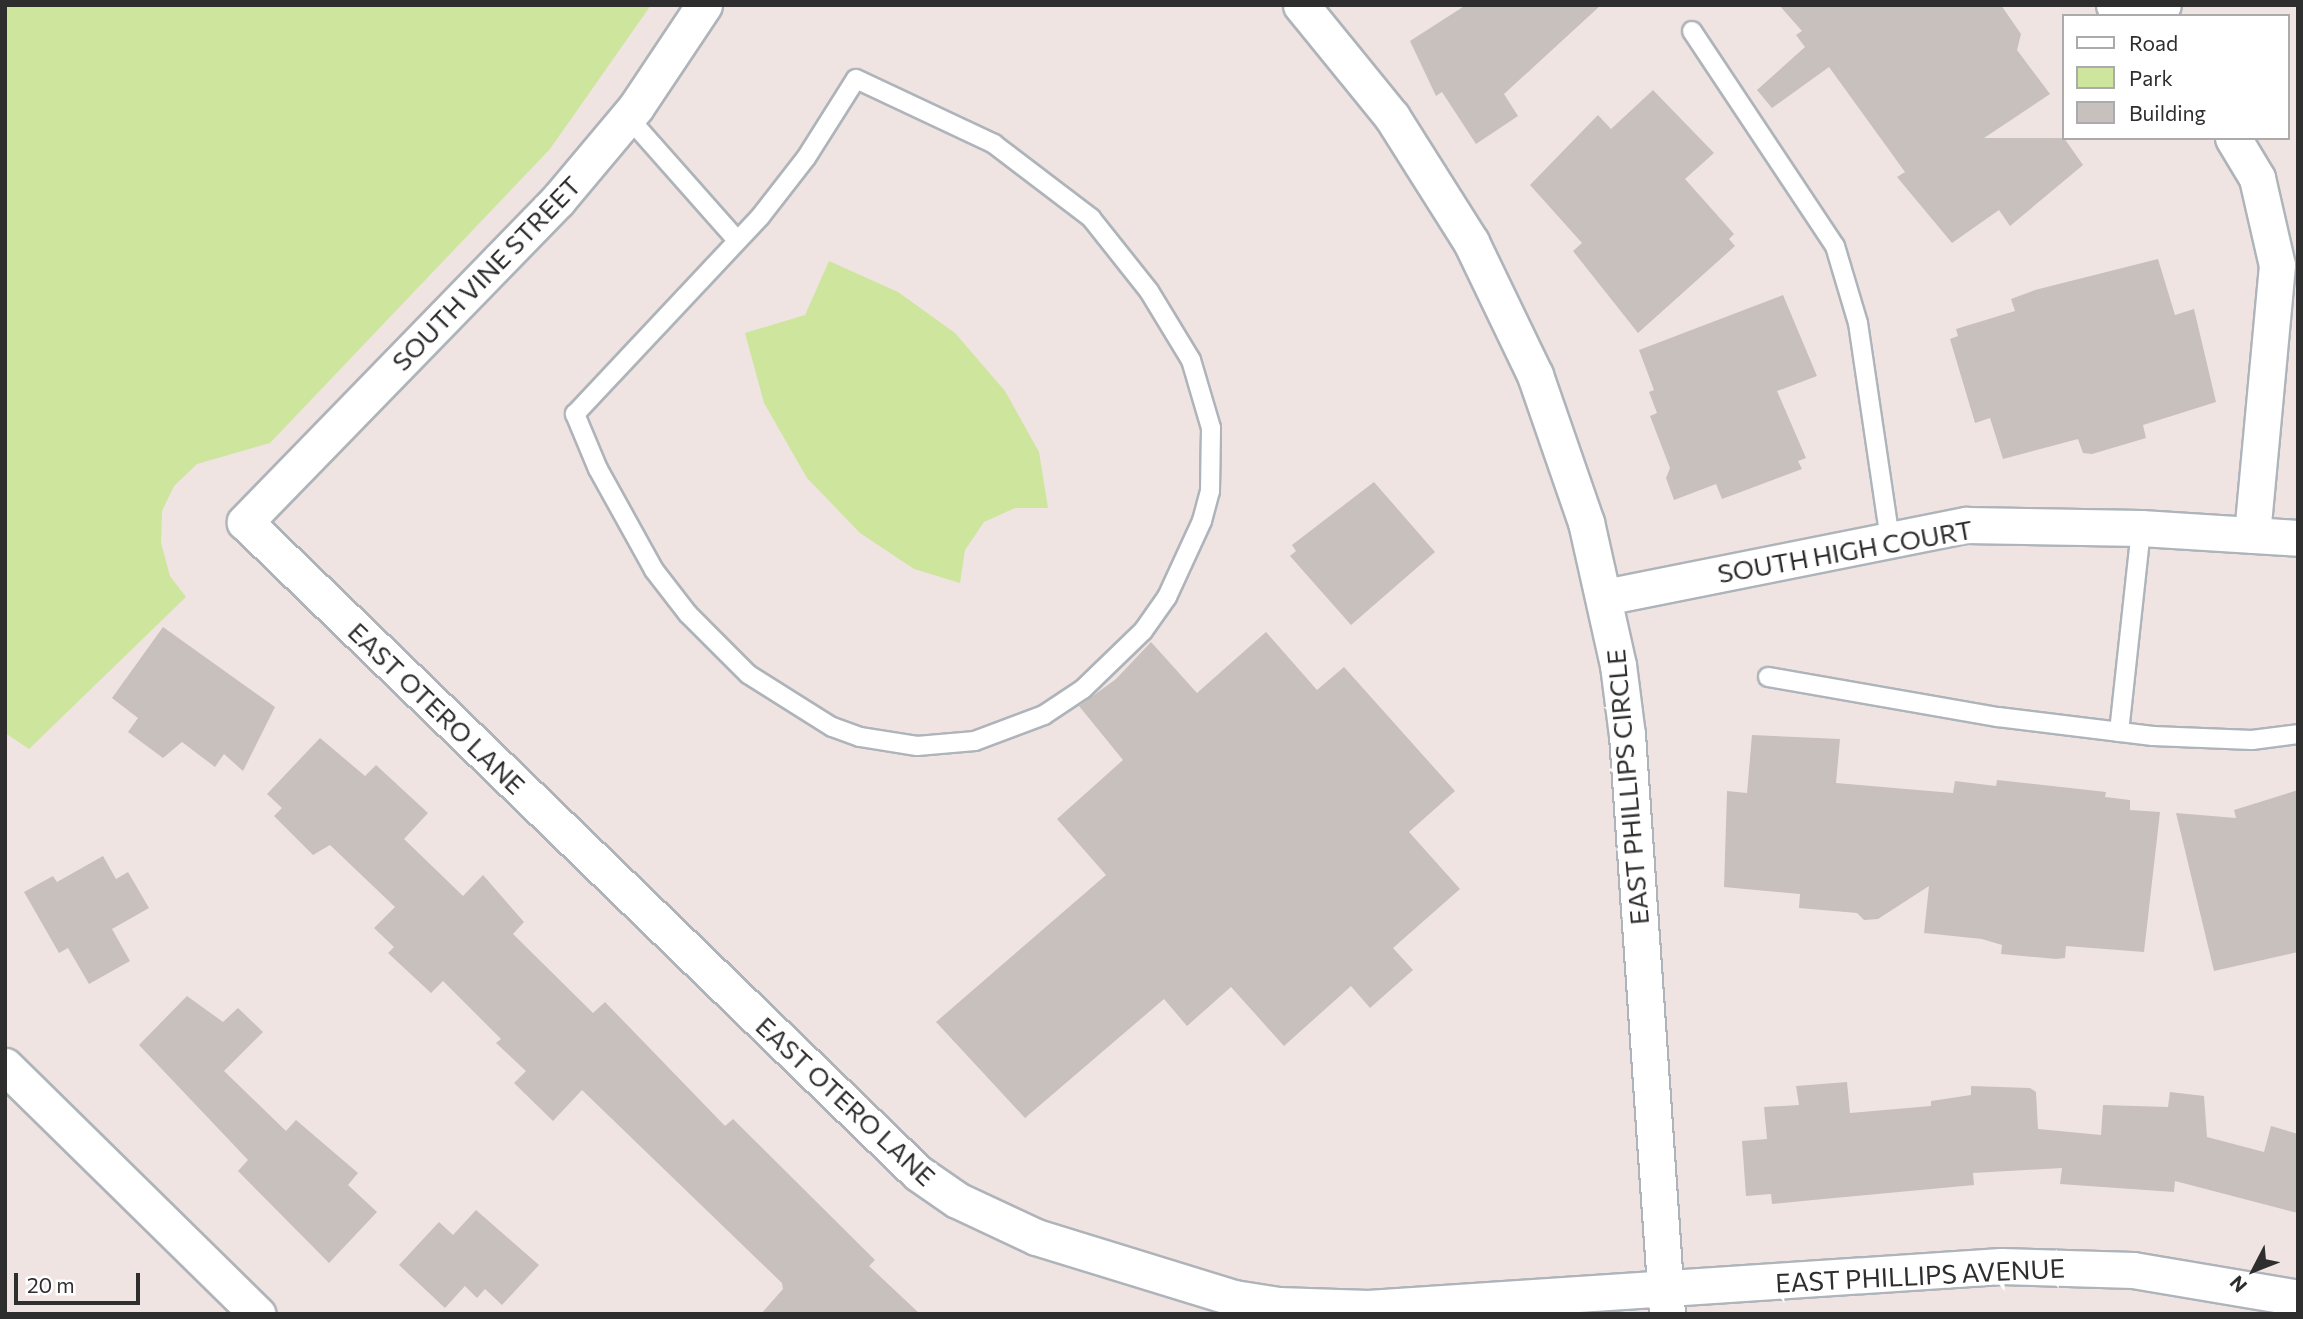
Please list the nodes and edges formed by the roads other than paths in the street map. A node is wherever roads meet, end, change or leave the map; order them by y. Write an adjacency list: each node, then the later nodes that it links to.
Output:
1 (705, 5): 4 (street, SOUTH VINE STREET)
2 (1301, 5): 12 (street, EAST PHILLIPS CIRCLE)
3 (1692, 32): 11 (lane)
4 (628, 117): 6 (lane); 7 (street, SOUTH VINE STREET)
5 (2234, 140): 9 (street)
6 (737, 240): 6 (lane)
7 (245, 522): 18 (street, EAST OTERO LANE)
8 (2140, 527): 9 (street, SOUTH HIGH COURT); 11 (street, SOUTH HIGH COURT); 14 (lane)
9 (2252, 535): 10 (street, SOUTH HIGH COURT)
10 (2298, 538)
11 (1890, 541): 12 (street, SOUTH HIGH COURT)
12 (1605, 597): 18 (street, EAST PHILLIPS CIRCLE)
13 (1768, 677): 14 (lane)
14 (2119, 732): 15 (lane)
15 (2298, 734)
16 (5, 1066): 19 (street)
17 (2298, 1298): 18 (street, EAST PHILLIPS AVENUE)
18 (1666, 1302)
19 (257, 1314)

